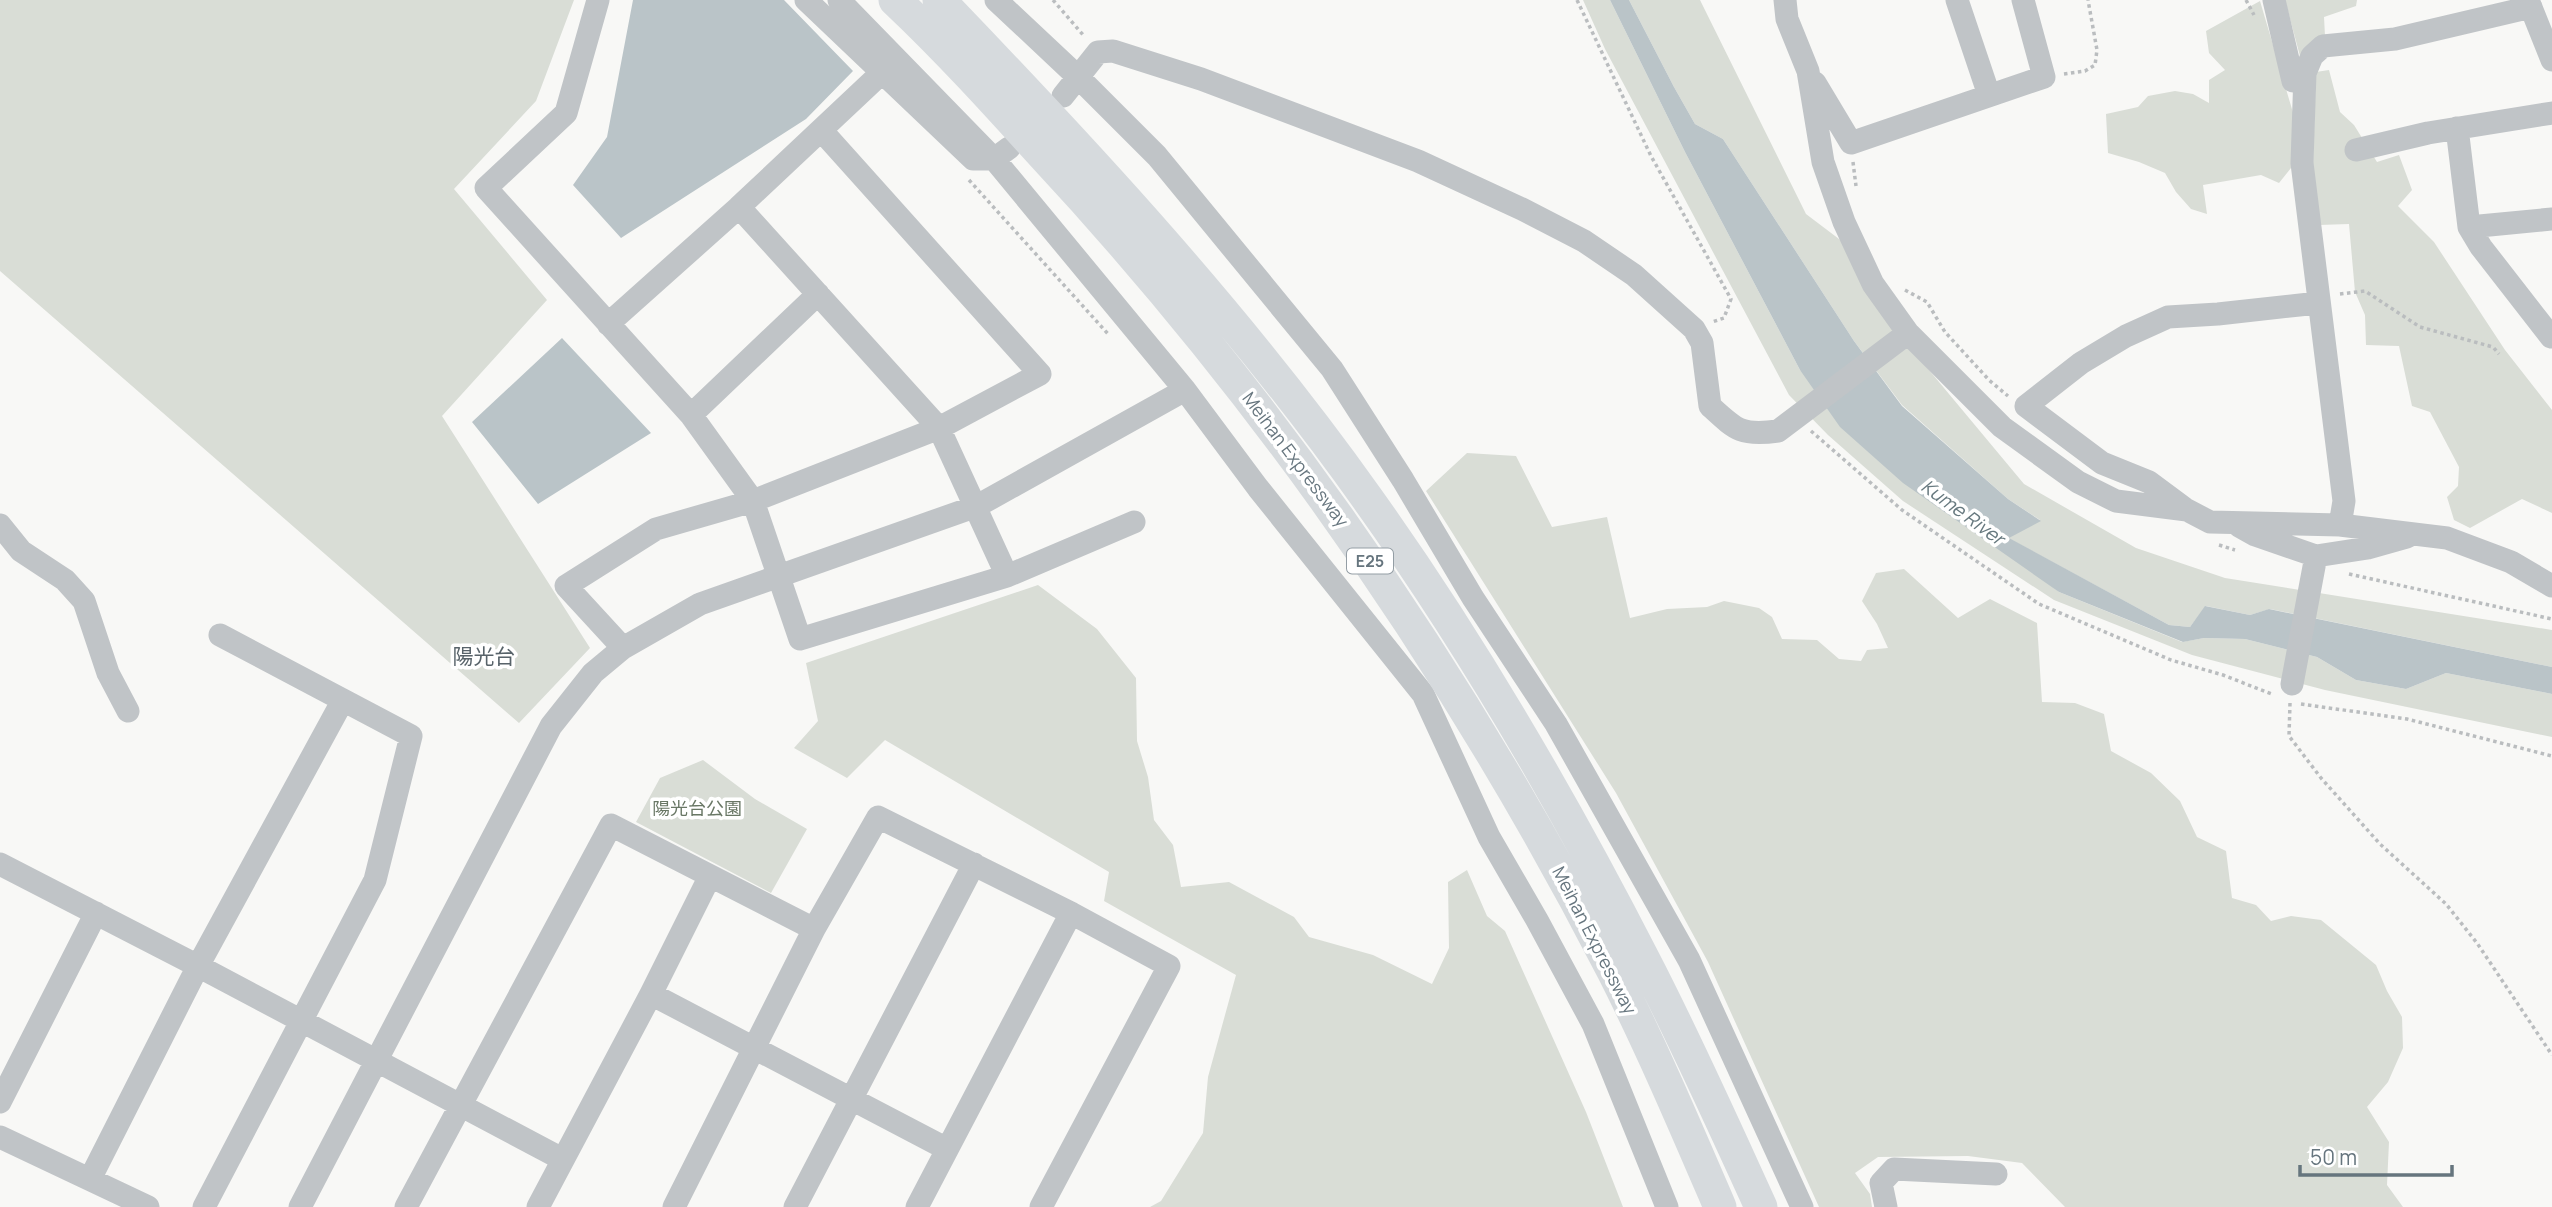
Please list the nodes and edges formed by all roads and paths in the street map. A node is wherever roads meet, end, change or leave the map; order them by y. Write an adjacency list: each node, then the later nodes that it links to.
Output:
1 (598, 0): 40 (street)
2 (806, 0): 31 (street)
3 (839, 0): 31 (street)
4 (895, 0): 76 (highway, Meihan Expressway / E25)
5 (939, 0): 23 (highway, Meihan Expressway / E25)
6 (949, 0): 23 (highway)
7 (996, 0): 19 (street)
8 (1054, 0): 16 (path)
9 (1577, 0): 41 (path)
10 (1785, 0): 18 (street)
11 (1957, 0): 24 (street)
12 (2023, 0): 20 (street)
13 (2088, 0): 20 (path)
14 (2274, 0): 22 (street)
15 (2529, 4): 17 (street); 39 (street)
16 (1098, 52): 19 (street); 41 (street)
17 (2552, 60)
18 (1808, 71): 29 (street); 42 (street)
19 (1078, 76): 25 (street); 103 (street)
20 (2044, 77): 24 (street)
21 (873, 81): 28 (street)
22 (2293, 81)
23 (1019, 83): 102 (highway, Meihan Expressway / E25)
24 (1989, 95): 29 (street)
25 (1063, 96)
26 (2552, 113): 27 (street)
27 (2457, 128): 30 (street); 36 (street)
28 (821, 130): 34 (street); 50 (street)
29 (1851, 143): 33 (path)
30 (2356, 150)
31 (1002, 154): 46 (street)
32 (961, 171): 44 (path)
33 (1856, 190)
34 (739, 207): 38 (street); 40 (street)
35 (2552, 219): 36 (street)
36 (2469, 227): 43 (street)
37 (1903, 288): 47 (path)
38 (818, 294): 49 (street); 50 (street)
39 (2317, 299): 45 (path); 47 (street); 57 (street)
40 (608, 324): 49 (street)
41 (1694, 329): 48 (street)
42 (1908, 333): 48 (street); 53 (street)
43 (2551, 337)
44 (1114, 341)
45 (2499, 354)
46 (1185, 390): 52 (street); 99 (street)
47 (2026, 406): 53 (street)
48 (1802, 414): 65 (path)
49 (691, 415): 51 (street)
50 (939, 428): 51 (street); 52 (street)
51 (752, 501): 60 (street); 64 (street)
52 (977, 506): 60 (street); 61 (street)
53 (2187, 510): 55 (street)
54 (1134, 522): 61 (street)
55 (2232, 522): 57 (street); 59 (street)
56 (0, 525): 67 (street)
57 (2340, 525): 58 (street)
58 (2417, 534): 59 (street); 62 (street)
59 (2316, 556): 65 (street)
60 (780, 576): 61 (street); 64 (street)
61 (1007, 576)
62 (2552, 586)
63 (220, 635): 66 (street)
64 (623, 648): 81 (street)
65 (2291, 693): 68 (path); 80 (path)
66 (343, 700): 75 (street); 78 (street)
67 (128, 711)
68 (2552, 756)
69 (0, 864): 73 (street)
70 (974, 864): 72 (street); 74 (street); 82 (street)
71 (710, 876): 74 (street); 77 (street); 84 (street)
72 (1072, 913): 86 (street); 98 (street)
73 (96, 914): 75 (street); 83 (street)
74 (814, 929): 79 (street)
75 (198, 966): 78 (street); 89 (street)
76 (1614, 975): 100 (highway); 101 (highway, Meihan Expressway / E25)
77 (651, 994): 79 (street); 87 (street)
78 (301, 1020): 81 (street); 91 (street)
79 (755, 1049): 82 (street); 95 (street)
80 (2552, 1055)
81 (376, 1060): 84 (street); 92 (street)
82 (852, 1100): 86 (street); 96 (street)
83 (0, 1102)
84 (460, 1104): 87 (street); 93 (street)
85 (0, 1137): 89 (street)
86 (947, 1149): 97 (street)
87 (562, 1159): 94 (street)
88 (1996, 1174): 104 (street)
89 (90, 1179): 90 (street)
90 (148, 1207)
91 (204, 1207)
92 (300, 1207)
93 (406, 1207)
94 (538, 1207)
95 (674, 1207)
96 (795, 1207)
97 (917, 1207)
98 (1041, 1207)
99 (1667, 1207)
100 (1707, 1207)
101 (1720, 1207)
102 (1761, 1207)
103 (1802, 1207)
104 (1886, 1207)

